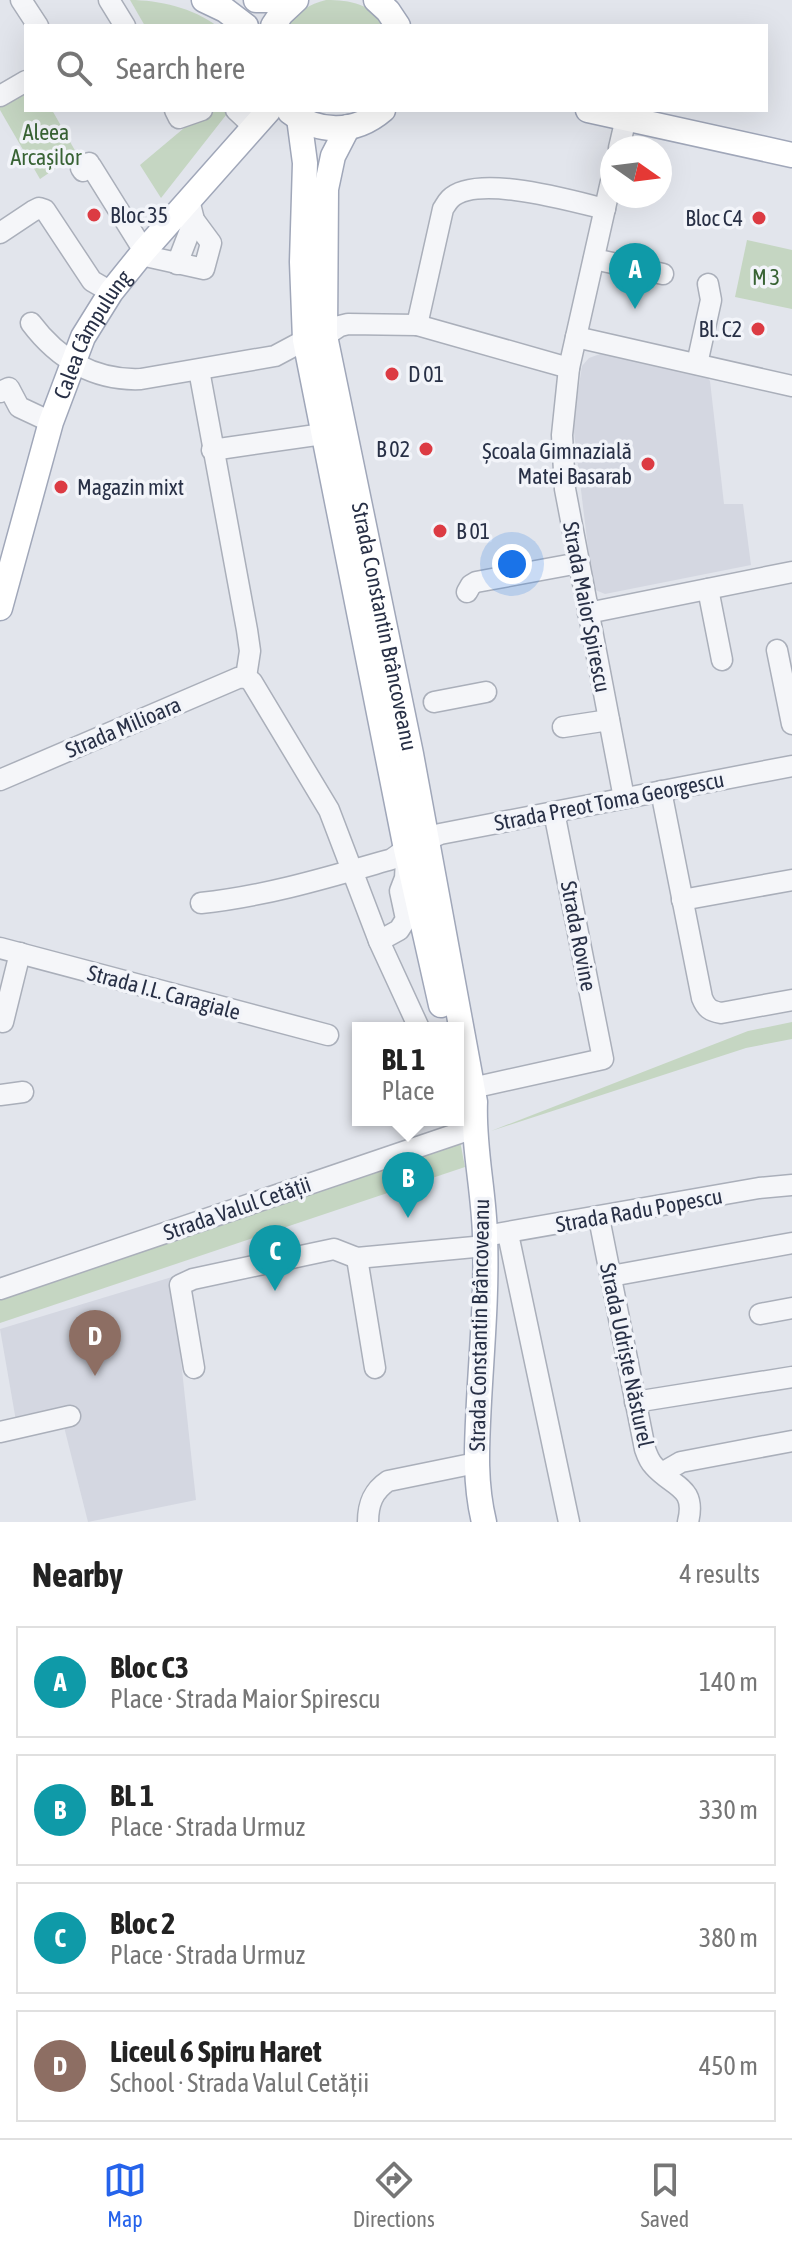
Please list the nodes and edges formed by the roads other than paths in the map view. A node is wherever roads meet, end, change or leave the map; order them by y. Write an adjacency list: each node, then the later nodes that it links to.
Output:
1 (21, 0): 8 (street)
2 (109, 0): 9 (street)
3 (204, 0): 10 (main road)
4 (256, 0): 5 (main road)
5 (285, 0)
6 (296, 0): 11 (main road)
7 (376, 0): 12 (main road)
8 (37, 24)
9 (124, 24)
10 (243, 24)
11 (274, 24)
12 (397, 24)
13 (24, 82): 14 (street)
14 (0, 96)
15 (242, 112): 19 (street)
16 (380, 112): 21 (main road)
17 (598, 112): 20 (main road)
18 (293, 114): 21 (main road); 36 (main road, Strada Constantin Brâncoveanu)
19 (262, 118): 26 (main road, Calea Câmpulung)
20 (626, 118): 22 (street); 23 (main road)
21 (348, 127): 36 (main road, Strada Constantin Brâncoveanu)
22 (622, 136)
23 (792, 155)
24 (89, 163): 28 (street)
25 (605, 209): 29 (street, Strada Maior Spirescu); 34 (street)
26 (192, 210): 28 (main road, Calea Câmpulung); 28 (street)
27 (0, 233): 32 (street)
28 (143, 253): 32 (main road, Calea Câmpulung)
29 (594, 259): 30 (street); 35 (street, Strada Maior Spirescu)
30 (663, 274)
31 (708, 284): 39 (street)
32 (111, 292): 38 (main road, Calea Câmpulung)
33 (31, 323): 38 (street)
34 (417, 325): 36 (street); 41 (street)
35 (576, 337): 39 (street); 41 (street, Strada Maior Spirescu)
36 (315, 338): 37 (street); 40 (main road, Strada Constantin Brâncoveanu); 48 (main road, Strada Constantin Brâncoveanu)
37 (275, 356): 40 (street); 42 (street)
38 (72, 362): 42 (street); 45 (main road, Calea Câmpulung)
39 (697, 364): 43 (street)
40 (309, 367): 46 (main road, Strada Constantin Brâncoveanu)
41 (569, 368): 49 (street, Strada Maior Spirescu)
42 (199, 370): 47 (street)
43 (792, 386)
44 (0, 392): 45 (street)
45 (51, 422): 53 (main road, Calea Câmpulung)
46 (323, 434): 47 (street); 48 (main road, Strada Constantin Brâncoveanu)
47 (212, 450): 57 (street)
48 (357, 545): 68 (main road, Strada Constantin Brâncoveanu)
49 (579, 563): 52 (street); 54 (street, Strada Maior Spirescu)
50 (792, 572): 51 (street)
51 (708, 589): 54 (street); 56 (street)
52 (467, 592)
53 (0, 608)
54 (588, 613): 60 (street, Strada Maior Spirescu)
55 (777, 650): 61 (street)
56 (722, 660)
57 (246, 677): 64 (street, Strada Milioara); 69 (street)
58 (486, 692): 59 (street)
59 (434, 702)
60 (609, 720): 62 (street); 66 (street, Strada Maior Spirescu)
61 (792, 724)
62 (563, 727)
63 (792, 766): 65 (street, Strada Preot Toma Georgescu)
64 (0, 780)
65 (661, 791): 66 (street, Strada Preot Toma Georgescu); 71 (street)
66 (624, 798): 67 (street, Strada Preot Toma Georgescu)
67 (554, 812): 68 (street, Strada Preot Toma Georgescu); 82 (street, Strada Rovine)
68 (413, 847): 69 (street); 73 (street); 78 (main road, Strada Constantin Brâncoveanu); 79 (main road, Strada Constantin Brâncoveanu)
69 (352, 871): 72 (street); 73 (street)
70 (792, 880): 71 (street)
71 (682, 900): 75 (street)
72 (201, 903)
73 (379, 941): 77 (street)
74 (10, 951): 76 (street); 80 (street, Strada I.L. Caragiale)
75 (792, 1000)
76 (3, 1022)
77 (416, 1022)
78 (445, 1022)
79 (449, 1022)
80 (328, 1035)
81 (23, 1092): 84 (street)
82 (464, 1093)
83 (464, 1094): 85 (main road, Strada Constantin Brâncoveanu)
84 (0, 1095)
85 (474, 1128): 88 (main road, Strada Constantin Brâncoveanu); 92 (street, Strada Valul Cetății)
86 (792, 1185): 87 (street, Strada Radu Popescu)
87 (599, 1218): 88 (street, Strada Radu Popescu); 91 (street, Strada Udriște Năsturel)
88 (493, 1239): 90 (street, Strada Radu Popescu); 102 (main road, Strada Constantin Brâncoveanu); 106 (street, Strada Constantin Brâncoveanu)
89 (792, 1243): 91 (street)
90 (357, 1258): 95 (street, Strada Radu Popescu); 96 (street)
91 (611, 1276): 98 (street, Strada Udriște Năsturel)
92 (0, 1289)
93 (792, 1308): 94 (street)
94 (760, 1314)
95 (194, 1368)
96 (375, 1368)
97 (792, 1377): 98 (street)
98 (635, 1402): 103 (street, Strada Udriște Năsturel)
99 (70, 1416): 100 (street)
100 (0, 1432)
101 (792, 1441): 103 (street)
102 (476, 1463): 104 (street); 105 (main road, Strada Constantin Brâncoveanu)
103 (662, 1473): 107 (street, Strada Udriște Năsturel)
104 (368, 1522)
105 (484, 1522)
106 (569, 1522)
107 (688, 1522)

